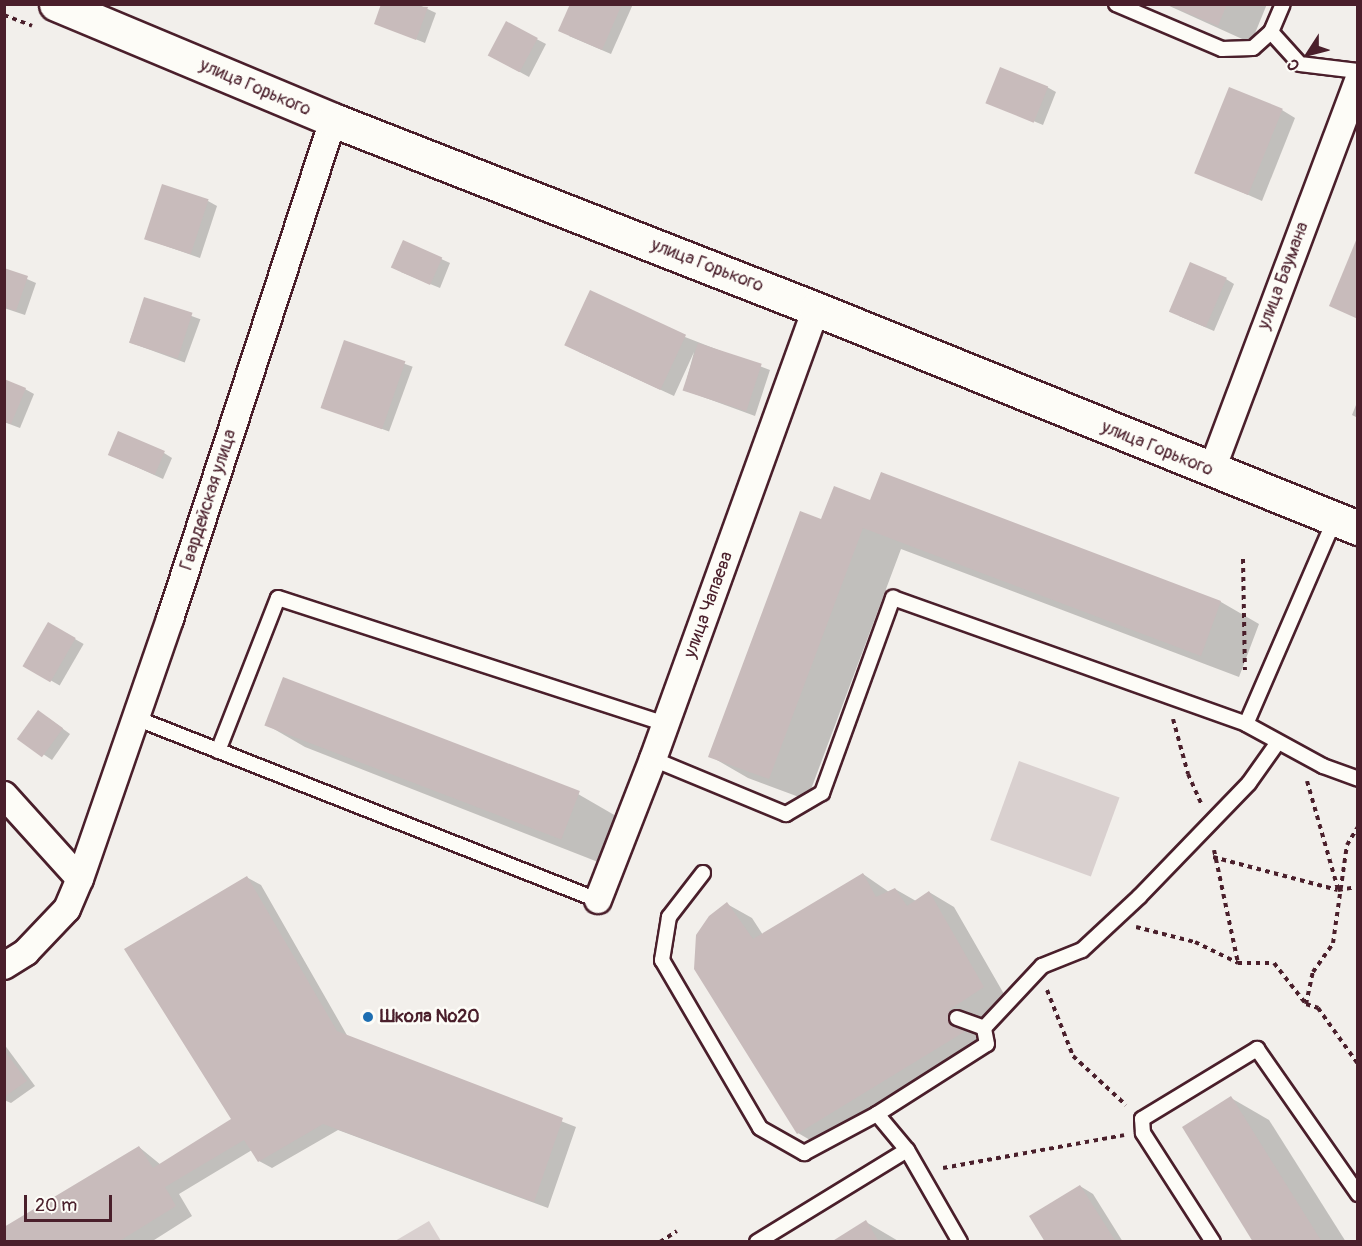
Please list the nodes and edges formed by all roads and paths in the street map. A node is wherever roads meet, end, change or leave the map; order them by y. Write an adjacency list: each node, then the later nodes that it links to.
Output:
1 (56, 4): 7 (main road, улица Горького)
2 (1116, 4): 4 (lane)
3 (1283, 4): 4 (lane)
4 (1271, 32): 5 (lane)
5 (1358, 71)
6 (1358, 81): 9 (street, улица Баумана)
7 (333, 120): 8 (main road, улица Горького); 13 (street, Гвардейская улица)
8 (816, 309): 9 (main road, улица Горького); 14 (street, улица Чапаева)
9 (1211, 472): 10 (main road, улица Горького)
10 (1346, 525): 15 (lane)
11 (1243, 559): 12 (path)
12 (1245, 677)
13 (134, 717): 17 (lane); 25 (street, Гвардейская улица)
14 (666, 724): 17 (lane); 19 (street, улица Чапаева)
15 (1246, 724): 16 (lane); 19 (lane)
16 (1278, 742): 18 (lane); 23 (lane)
17 (218, 751): 28 (lane)
18 (1300, 754): 20 (lane); 27 (path)
19 (654, 759): 28 (street, улица Чапаева)
20 (1358, 779)
21 (4, 795): 25 (street)
22 (1358, 827): 27 (path)
23 (1171, 864): 27 (path); 29 (lane)
24 (703, 873): 36 (lane)
25 (80, 879): 30 (street, Гвардейская улица)
26 (1358, 887): 27 (path)
27 (1338, 890): 32 (path)
28 (598, 900)
29 (1112, 922): 31 (lane); 32 (path)
30 (4, 966)
31 (1042, 966): 34 (lane); 37 (path)
32 (1306, 1004): 35 (path)
33 (957, 1018): 34 (lane)
34 (984, 1029): 36 (lane)
35 (1358, 1064)
36 (878, 1114): 38 (lane)
37 (1142, 1126): 39 (path); 40 (lane); 45 (lane)
38 (907, 1150): 39 (lane); 43 (lane)
39 (922, 1174): 44 (lane)
40 (1358, 1194)
41 (677, 1230): 42 (path)
42 (660, 1242)
43 (757, 1242)
44 (960, 1242)
45 (1213, 1242)

